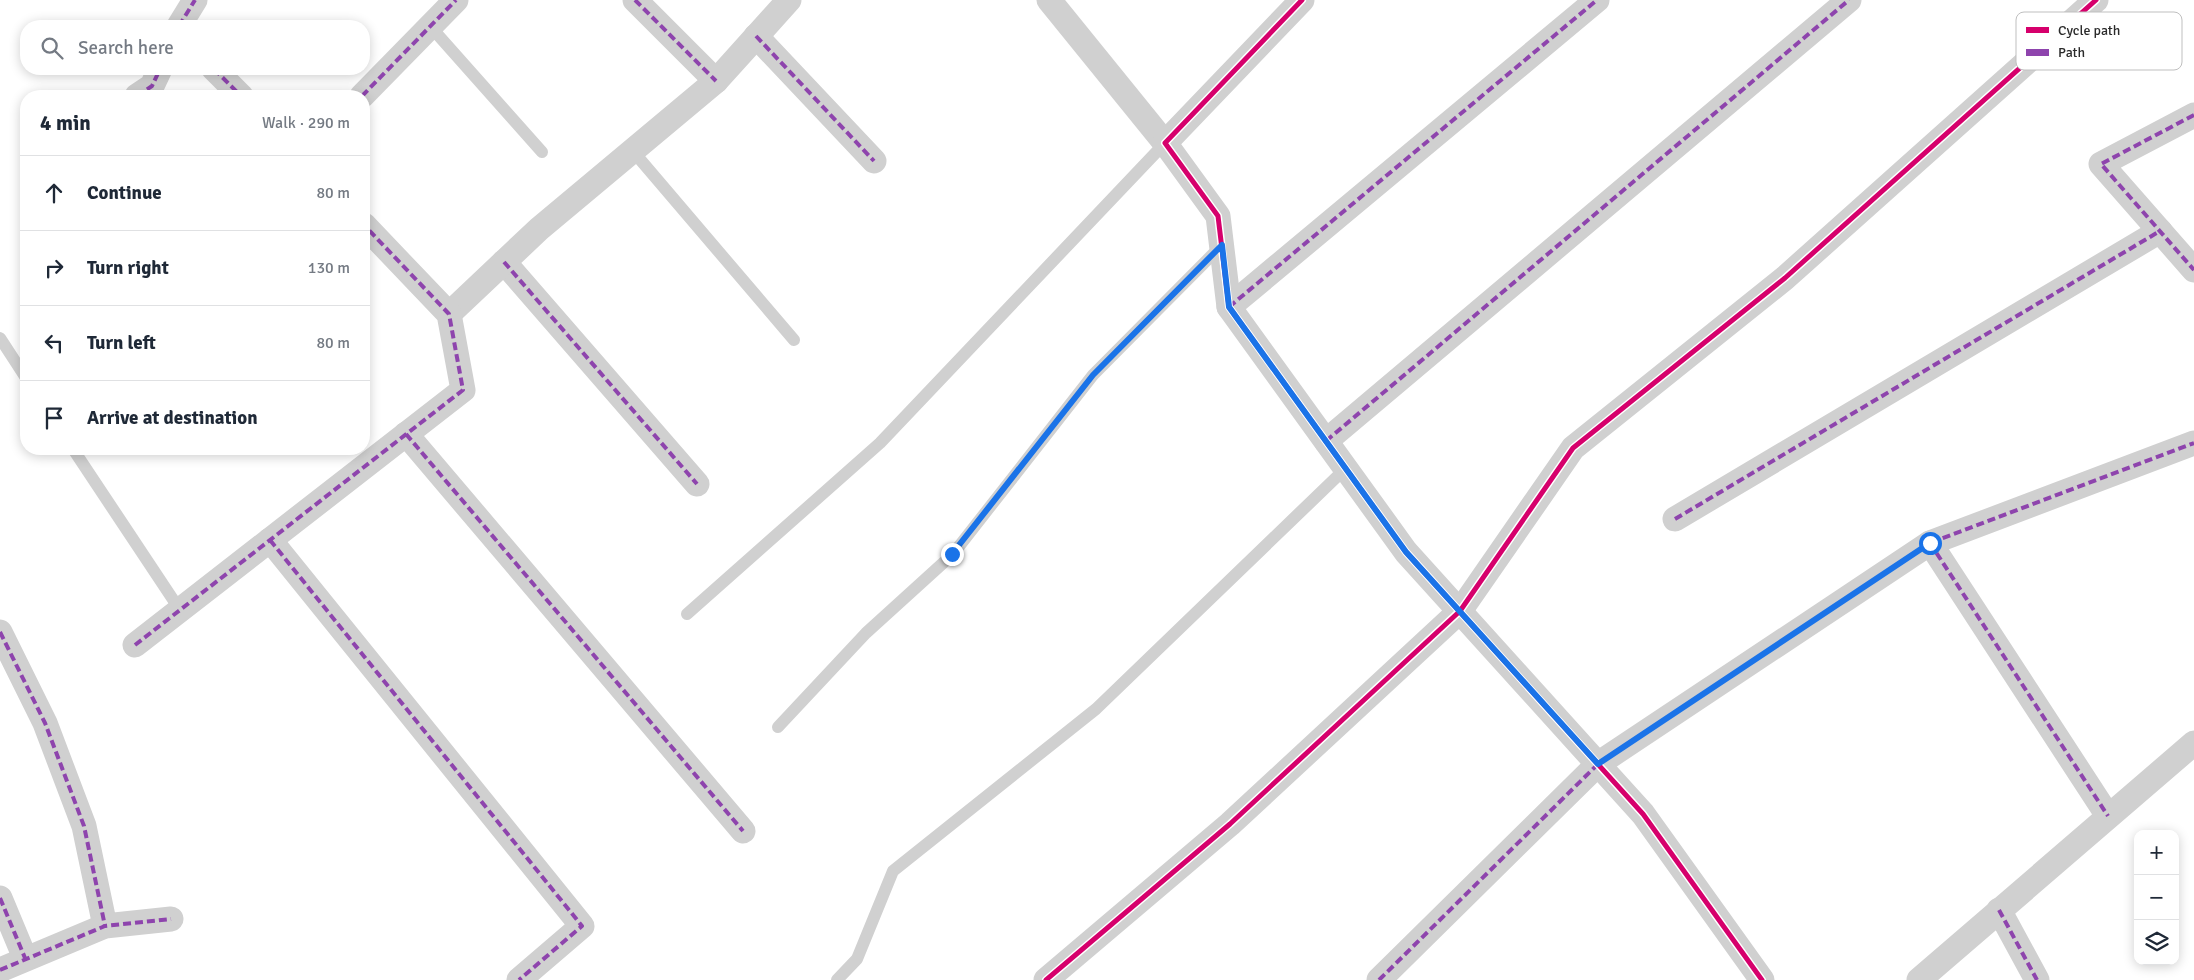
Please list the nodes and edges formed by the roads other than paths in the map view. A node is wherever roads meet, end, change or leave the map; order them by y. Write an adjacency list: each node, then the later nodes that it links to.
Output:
1 (195, 0): 11 (street)
2 (456, 0): 12 (street)
3 (635, 0): 17 (street)
4 (789, 0): 13 (street)
5 (1049, 0): 22 (street)
6 (1302, 0): 22 (street)
7 (1597, 0): 31 (street)
8 (1849, 0): 37 (street)
9 (2096, 0): 10 (street)
10 (2083, 12)
11 (183, 20)
12 (430, 26): 20 (street); 24 (lane)
13 (756, 36): 17 (street); 25 (street)
14 (2018, 70): 46 (street)
15 (157, 75): 18 (street)
16 (220, 75): 19 (street)
17 (716, 81): 23 (street)
18 (146, 90)
19 (235, 90)
20 (368, 90)
21 (2194, 116): 27 (street)
22 (1165, 142): 28 (street); 47 (lane)
23 (632, 150): 29 (street); 34 (lane)
24 (542, 152)
25 (874, 161)
26 (370, 231): 32 (street)
27 (2160, 231): 30 (street); 42 (street)
28 (1222, 245): 31 (street); 50 (lane)
29 (504, 262): 32 (street); 41 (street)
30 (2194, 270)
31 (1229, 307): 37 (street)
32 (449, 314): 36 (street)
33 (0, 338): 35 (lane)
34 (794, 340)
35 (20, 369)
36 (406, 434): 43 (street); 54 (street)
37 (1326, 441): 40 (street)
38 (2194, 443): 44 (street)
39 (77, 455): 45 (lane)
40 (1346, 468): 46 (street); 62 (lane)
41 (697, 484)
42 (1675, 518)
43 (270, 540): 45 (street); 61 (street)
44 (1930, 543): 52 (street); 53 (street)
45 (180, 610): 49 (street)
46 (1460, 611): 52 (street); 63 (street)
47 (687, 614)
48 (0, 632): 58 (street)
49 (135, 645)
50 (778, 727)
51 (2194, 743): 53 (street)
52 (1598, 764): 64 (street); 65 (street)
53 (2108, 816): 56 (street)
54 (743, 831)
55 (0, 898): 59 (street)
56 (1999, 910): 66 (street); 67 (street)
57 (171, 919): 58 (street)
58 (105, 926): 59 (street)
59 (25, 958): 60 (street)
60 (0, 970)
61 (519, 980)
62 (837, 980)
63 (1046, 980)
64 (1378, 980)
65 (1762, 980)
66 (1919, 980)
67 (2036, 980)

